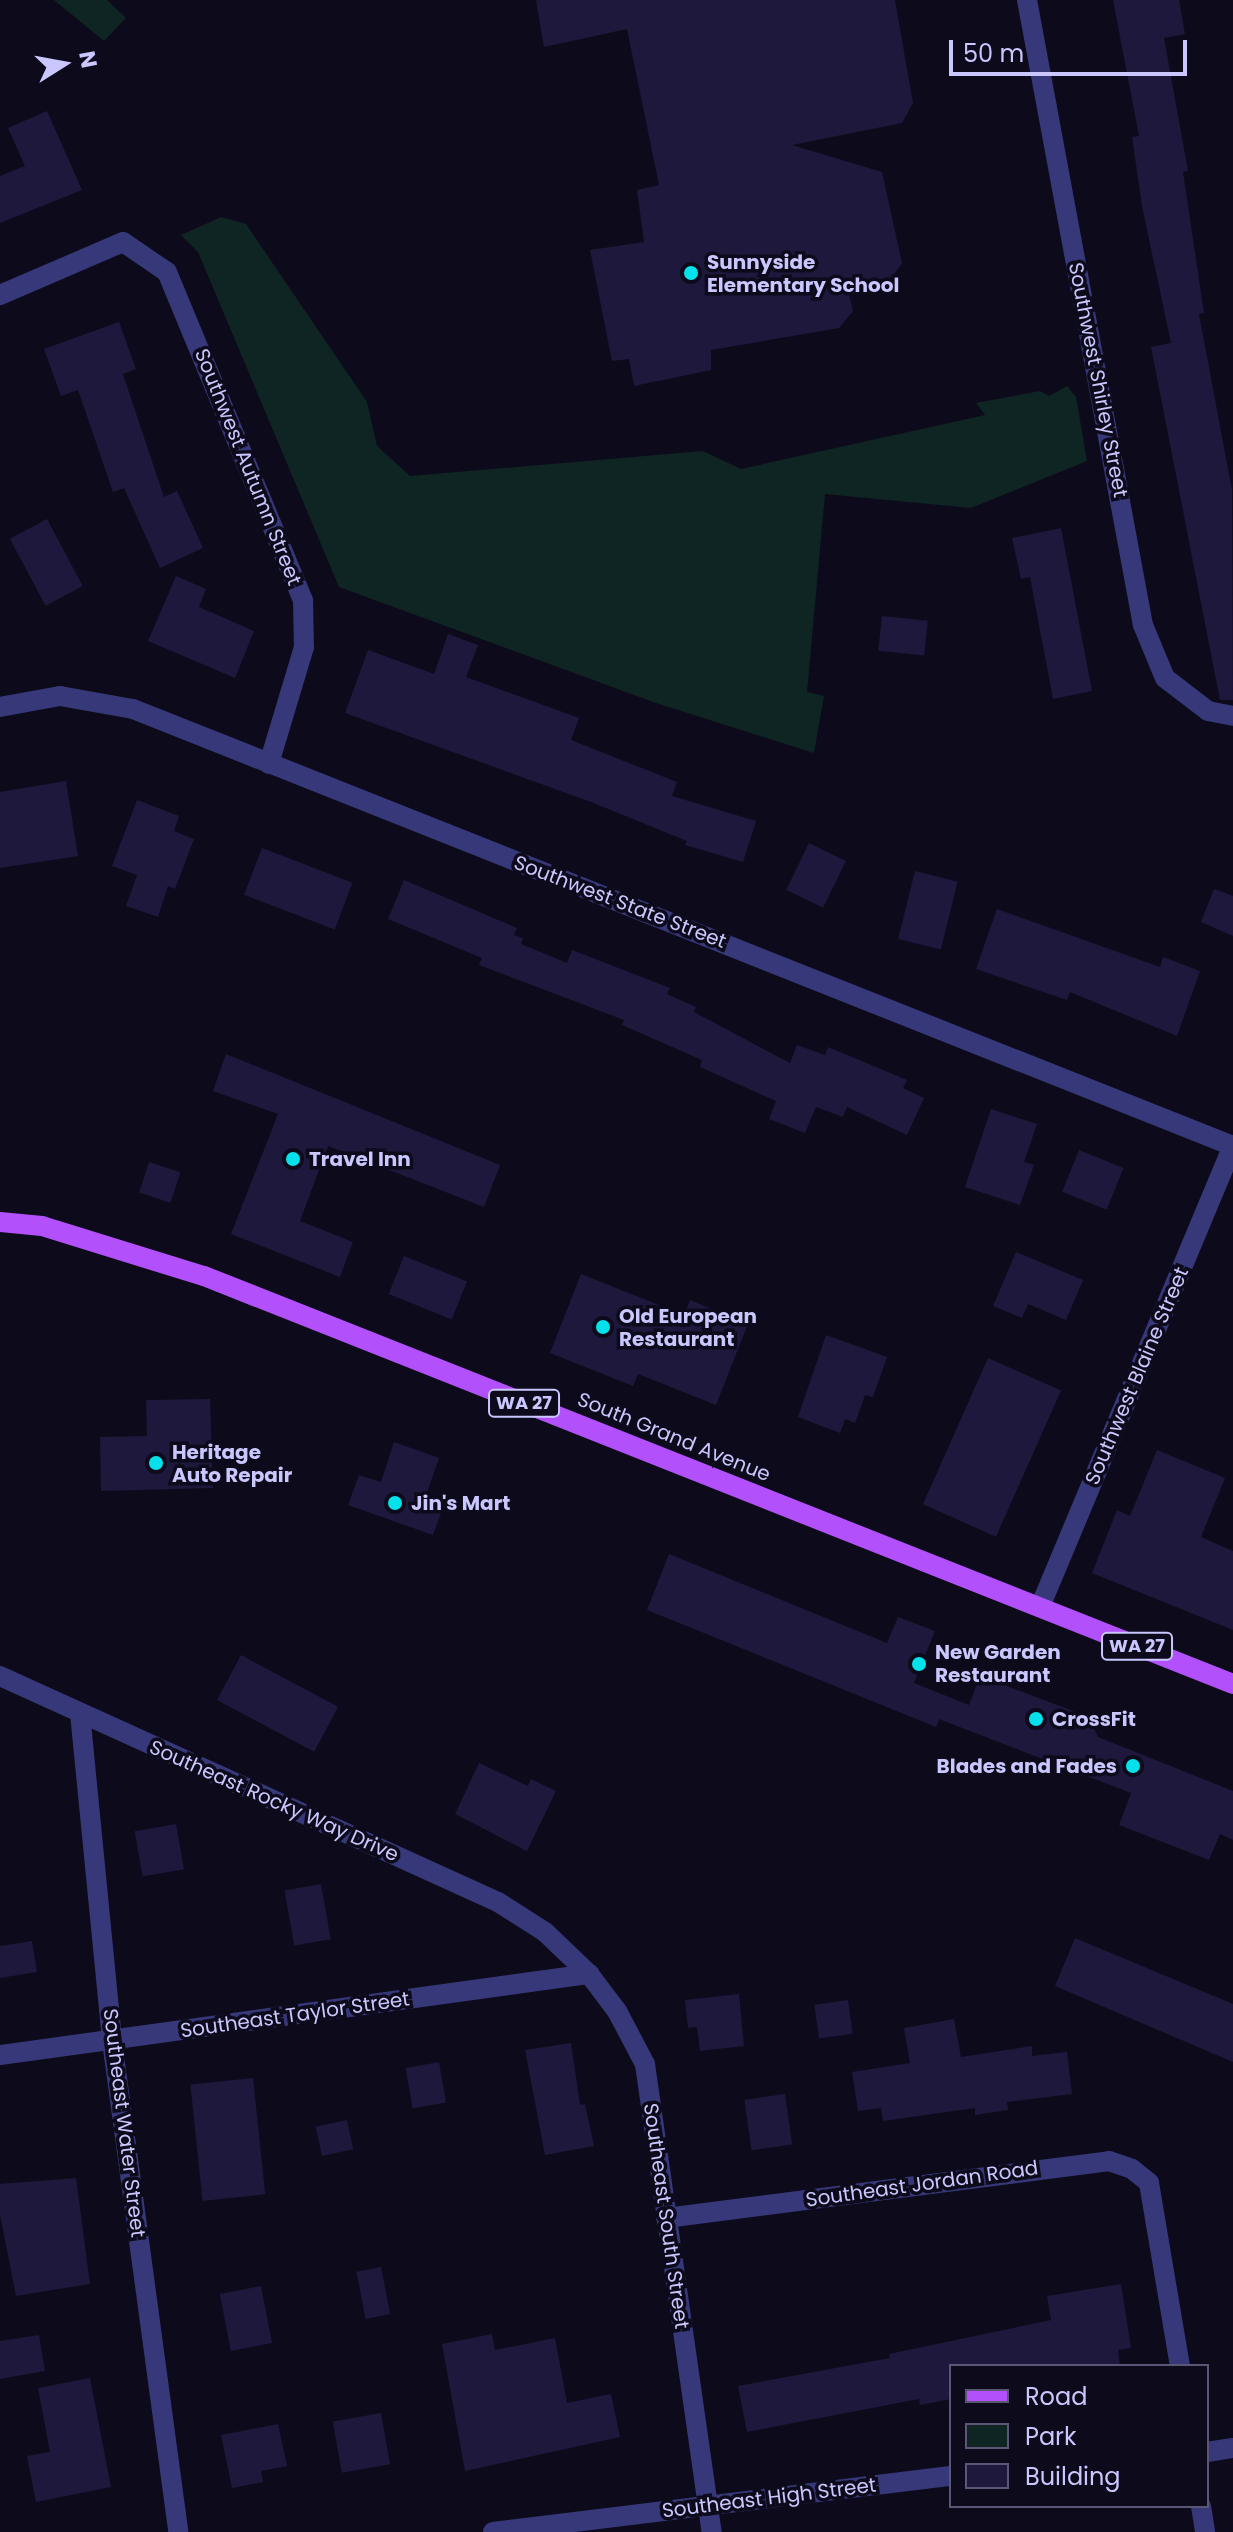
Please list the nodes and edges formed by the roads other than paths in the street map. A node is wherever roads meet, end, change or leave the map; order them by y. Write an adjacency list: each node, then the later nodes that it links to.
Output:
1 (1027, 0): 4 (street, Southwest Shirley Street)
2 (0, 295): 5 (street, Southwest Autumn Street)
3 (0, 707): 5 (street, Southwest State Street)
4 (1233, 716)
5 (269, 764): 6 (street, Southwest State Street)
6 (1233, 1146): 8 (street, Southwest Blaine Street)
7 (0, 1222): 8 (main road, South Grand Avenue / WA 27)
8 (1040, 1607): 10 (main road, South Grand Avenue / WA 27)
9 (0, 1676): 11 (street, Southeast Rocky Way Drive)
10 (1233, 1684)
11 (80, 1713): 12 (street, Southeast Rocky Way Drive); 14 (street, Southeast Water Street)
12 (545, 1932): 13 (street, Southeast South Street)
13 (589, 1974): 14 (street, Southeast Taylor Street); 16 (street, Southeast South Street)
14 (112, 2041): 15 (street, Southeast Taylor Street); 23 (street, Southeast Water Street)
15 (0, 2055)
16 (666, 2218): 17 (street, Southeast Jordan Road); 21 (street, Southeast South Street)
17 (1180, 2364)
18 (1233, 2448): 19 (street)
19 (1209, 2452)
20 (949, 2476): 21 (street, Southeast High Street)
21 (706, 2506): 24 (street, Southeast High Street); 25 (street, Southeast South Street)
22 (1201, 2508): 26 (street)
23 (178, 2532)
24 (493, 2532)
25 (712, 2532)
26 (1205, 2532)

